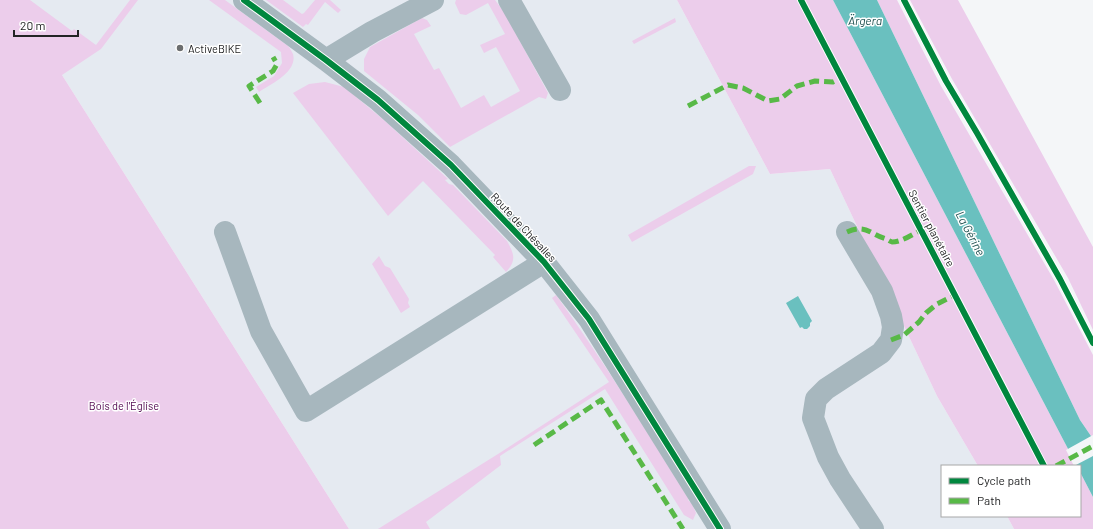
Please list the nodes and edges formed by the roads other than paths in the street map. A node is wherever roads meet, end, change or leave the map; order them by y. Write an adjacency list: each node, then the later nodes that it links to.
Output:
1 (244, 0): 4 (street, Route de Chésalles)
2 (433, 0): 4 (street)
3 (509, 0): 5 (street)
4 (326, 60): 8 (street, Route de Chésalles)
5 (560, 90)
6 (225, 232): 8 (street)
7 (847, 232): 10 (street)
8 (544, 262): 9 (street, Route de Chésalles)
9 (712, 526)
10 (873, 529)

